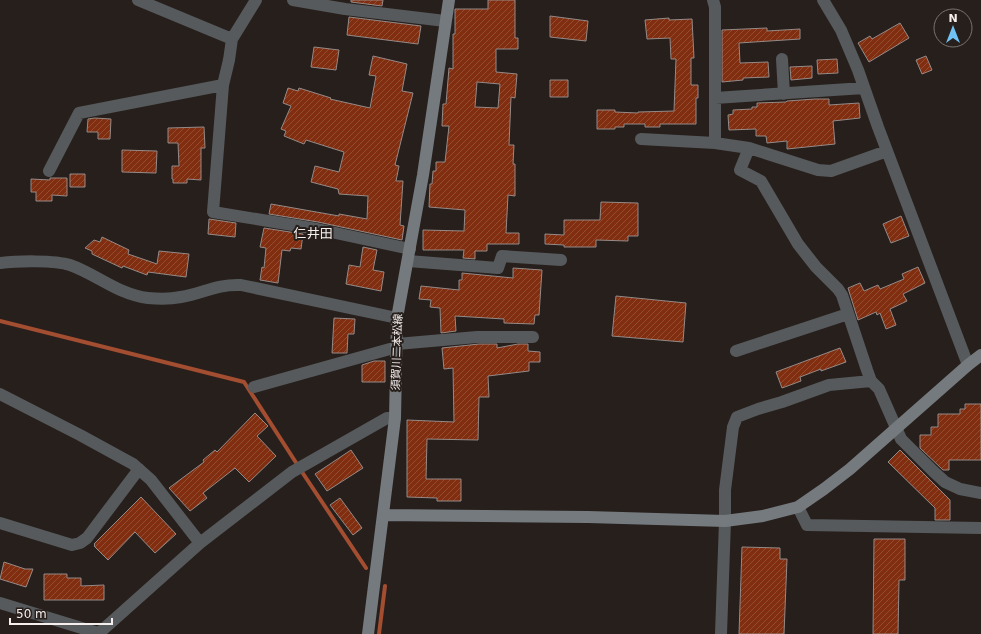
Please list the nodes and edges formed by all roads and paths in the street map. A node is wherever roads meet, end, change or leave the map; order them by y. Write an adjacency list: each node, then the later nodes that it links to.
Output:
1 (138, 0): 8 (street)
2 (256, 0): 8 (street)
3 (293, 0): 7 (street)
4 (449, 0): 7 (street, 須賀川二本松線)
5 (713, 0): 13 (street)
6 (823, 0): 11 (street)
7 (445, 21): 19 (street, 須賀川二本松線)
8 (232, 39): 10 (street)
9 (782, 59): 12 (street)
10 (223, 85): 18 (street); 19 (street)
11 (864, 88): 12 (street); 17 (street)
12 (784, 94): 13 (street)
13 (715, 98): 15 (street)
14 (641, 139): 15 (street)
15 (715, 143): 16 (street)
16 (749, 148): 17 (street); 23 (street)
17 (887, 151): 29 (street)
18 (49, 171)
19 (410, 248): 21 (street, 須賀川二本松線)
20 (561, 260): 21 (street)
21 (408, 261): 24 (street, 須賀川二本松線)
22 (0, 263): 24 (street)
23 (848, 314): 27 (street); 30 (street)
24 (397, 318): 26 (street, 須賀川二本松線)
25 (534, 337): 26 (street)
26 (397, 345): 31 (street); 33 (street, 須賀川二本松線)
27 (736, 351)
28 (981, 355): 29 (street)
29 (968, 365): 34 (street)
30 (872, 381): 34 (street); 39 (street)
31 (254, 387)
32 (0, 394): 35 (street)
33 (394, 418): 38 (street, 須賀川二本松線); 42 (street)
34 (896, 428): 36 (street); 37 (street)
35 (139, 469): 40 (street); 42 (street)
36 (981, 493)
37 (798, 507): 39 (street); 41 (street)
38 (384, 515): 39 (street); 45 (street, 須賀川二本松線)
39 (726, 521): 46 (street)
40 (0, 523)
41 (981, 528)
42 (200, 543): 44 (street)
43 (0, 603): 44 (street)
44 (98, 633)
45 (368, 634)
46 (721, 634)

